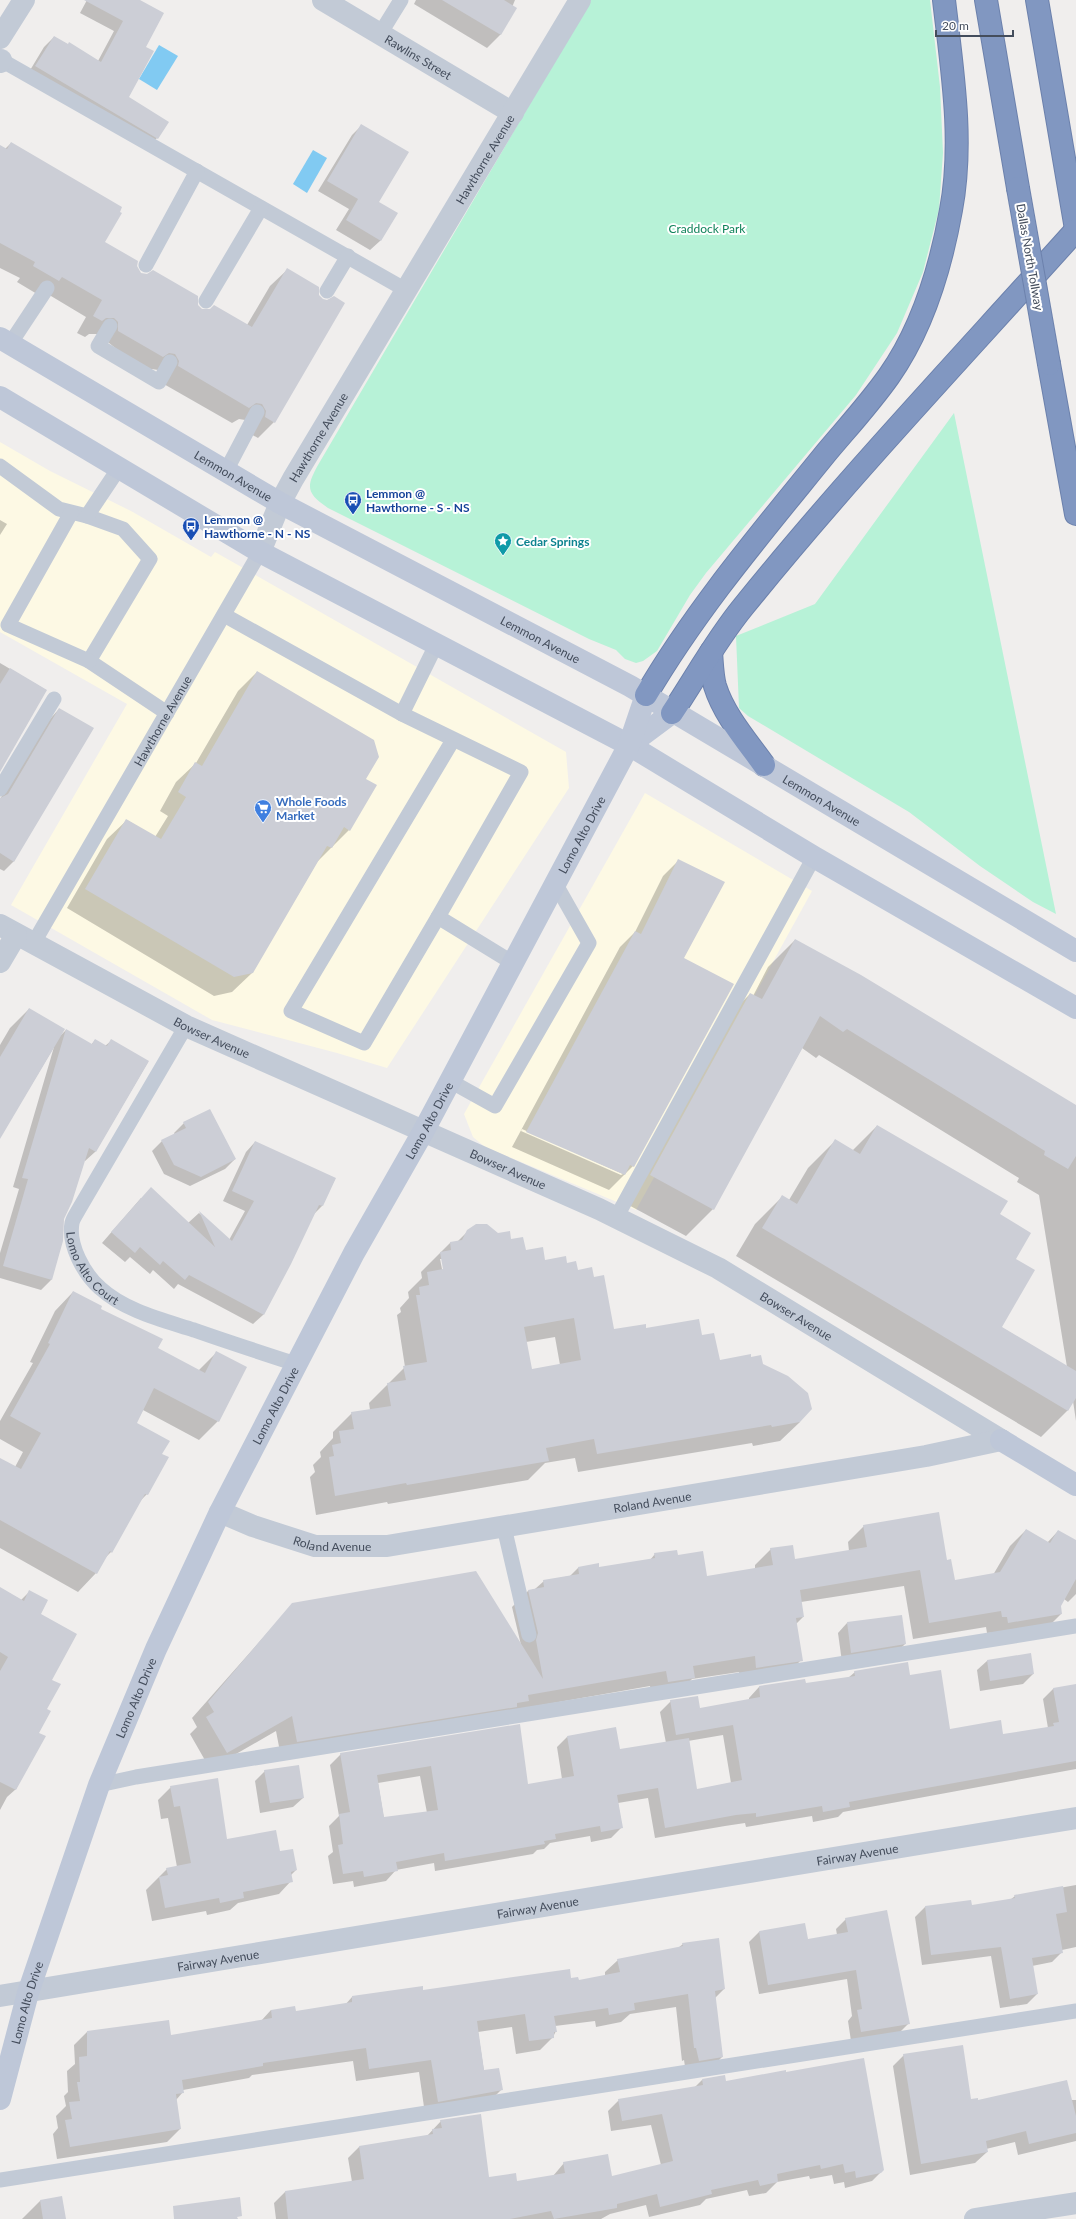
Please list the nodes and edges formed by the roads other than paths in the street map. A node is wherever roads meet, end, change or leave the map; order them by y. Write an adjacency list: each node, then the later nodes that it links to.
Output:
1 (24, 0): 9 (street)
2 (323, 0): 8 (street, Rawlins Street)
3 (401, 0): 8 (lane)
4 (580, 0): 11 (street, Hawthorne Avenue)
5 (944, 0): 38 (highway)
6 (986, 0): 31 (highway, Dallas North Tollway, bridge)
7 (1037, 0): 14 (highway)
8 (380, 34): 11 (street, Rawlins Street)
9 (0, 38)
10 (0, 61): 12 (lane)
11 (513, 113): 18 (street, Hawthorne Avenue)
12 (197, 171): 13 (lane); 16 (lane)
13 (262, 208): 15 (lane); 20 (lane)
14 (1076, 230): 36 (highway)
15 (348, 256): 18 (lane); 19 (lane)
16 (146, 265)
17 (47, 288): 22 (lane)
18 (406, 290): 29 (street, Hawthorne Avenue)
19 (327, 292)
20 (206, 300)
21 (110, 326): 23 (lane)
22 (5, 341): 28 (main road, Lemmon Avenue)
23 (170, 362)
24 (0, 397): 27 (main road)
25 (257, 412): 28 (lane)
26 (0, 466): 30 (lane)
27 (119, 468): 32 (lane); 33 (main road)
28 (226, 471): 29 (main road, Lemmon Avenue)
29 (280, 503): 33 (street, Hawthorne Avenue); 38 (main road, Lemmon Avenue)
30 (71, 513): 32 (lane); 37 (lane)
31 (1076, 514)
32 (87, 516): 37 (lane)
33 (260, 552): 34 (lane, Hawthorne Avenue); 35 (main road)
34 (224, 615): 40 (lane, Hawthorne Avenue); 42 (lane)
35 (437, 643): 42 (lane); 44 (main road)
36 (710, 652): 41 (highway); 45 (highway)
37 (89, 661): 40 (lane)
38 (646, 696): 41 (main road, Lemmon Avenue); 44 (main road, Lomo Alto Drive)
39 (54, 700): 46 (lane)
40 (167, 713): 50 (lane, Hawthorne Avenue)
41 (672, 713): 44 (main road, Lomo Alto Drive); 45 (main road, Lemmon Avenue)
42 (402, 714): 43 (lane)
43 (453, 740): 49 (lane); 49 (lane)
44 (629, 746): 47 (main road); 48 (main road, Lomo Alto Drive)
45 (764, 765): 51 (main road, Lemmon Avenue)
46 (0, 788)
47 (814, 857): 54 (main road); 58 (lane)
48 (555, 884): 53 (main road, Lomo Alto Drive); 56 (lane)
49 (438, 917): 53 (lane)
50 (16, 935): 52 (street, Hawthorne Avenue); 55 (street, Bowser Avenue)
51 (1076, 951)
52 (0, 962)
53 (513, 962): 56 (main road, Lomo Alto Drive)
54 (1076, 1008)
55 (186, 1026): 57 (street, Bowser Avenue); 59 (lane, Lomo Alto Court)
56 (450, 1081): 57 (main road, Lomo Alto Drive)
57 (423, 1132): 58 (street, Bowser Avenue); 59 (main road, Lomo Alto Drive)
58 (616, 1218): 60 (street, Bowser Avenue)
59 (296, 1364): 62 (main road, Lomo Alto Drive)
60 (1001, 1440): 61 (main road); 63 (street, Roland Avenue)
61 (1076, 1485)
62 (220, 1512): 63 (street, Roland Avenue); 66 (main road, Lomo Alto Drive)
63 (504, 1527): 65 (lane)
64 (1076, 1626): 66 (lane)
65 (529, 1635)
66 (99, 1785): 68 (main road, Lomo Alto Drive)
67 (1076, 1818): 68 (street, Fairway Avenue)
68 (28, 1993): 69 (street, Fairway Avenue); 71 (main road, Lomo Alto Drive)
69 (0, 1996)
70 (1076, 2011): 72 (lane)
71 (0, 2099)
72 (0, 2180)
73 (1076, 2202): 74 (street)
74 (975, 2219)

